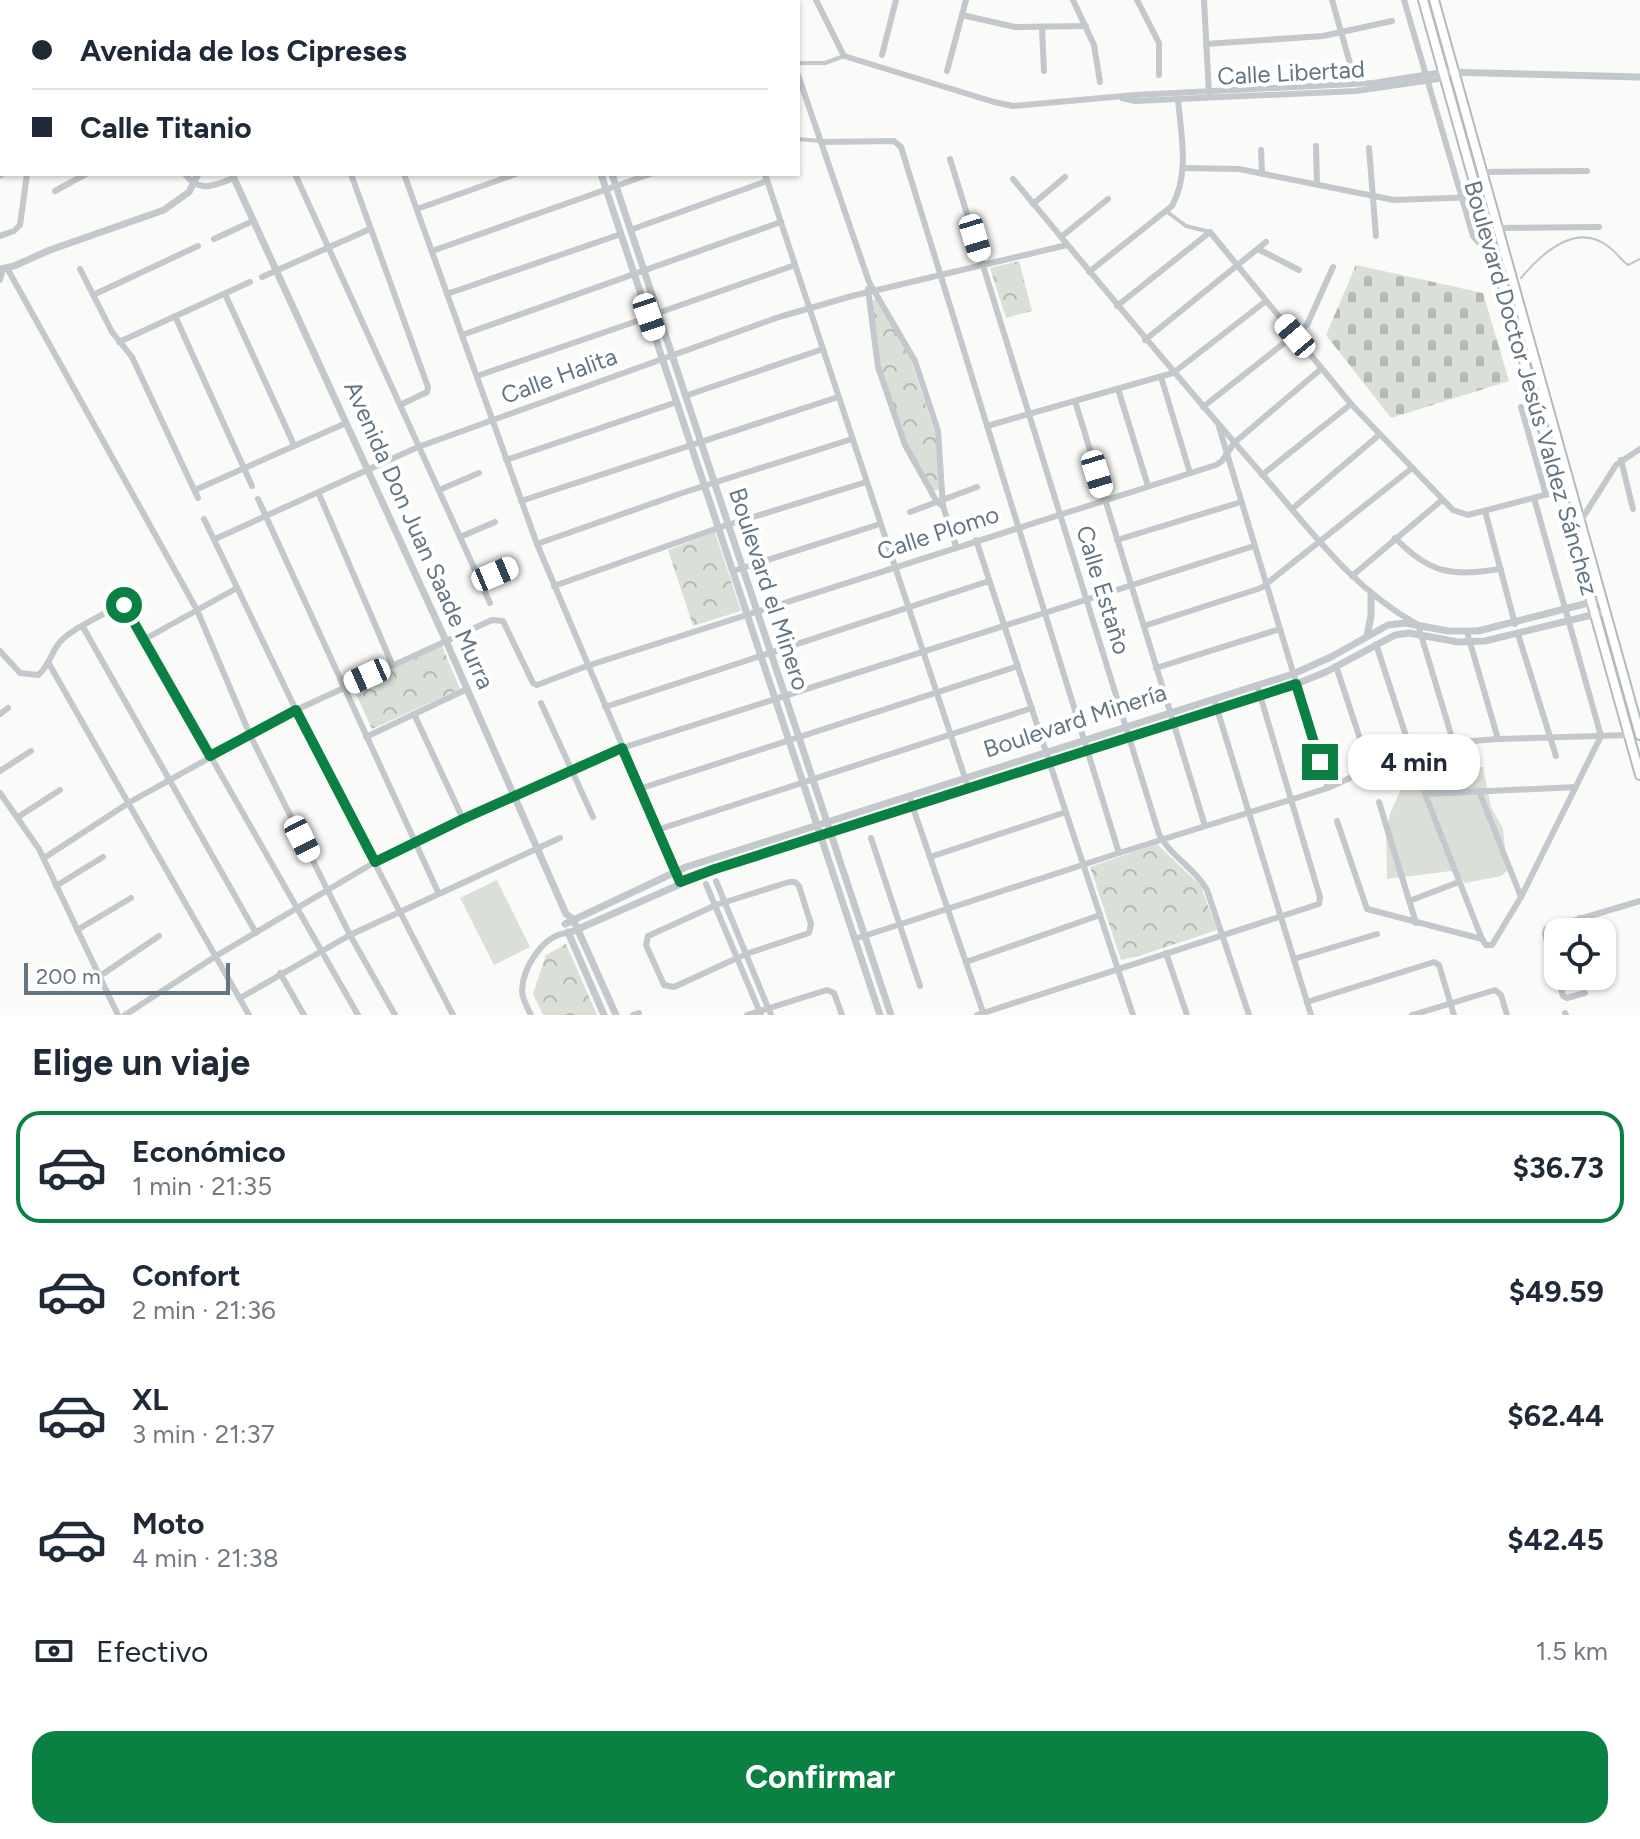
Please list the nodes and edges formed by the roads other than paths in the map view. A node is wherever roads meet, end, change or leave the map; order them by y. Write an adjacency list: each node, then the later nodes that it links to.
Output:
1 (816, 0): 18 (street)
2 (896, 0): 17 (street)
3 (966, 0): 11 (street)
4 (1073, 0): 13 (street)
5 (1137, 0): 24 (street)
6 (1204, 0): 16 (street)
7 (1332, 0): 15 (street)
8 (1404, 0): 25 (street)
9 (1423, 0): 23 (main road, Boulevard Doctor Jesús Valdez Sánchez)
10 (1434, 0): 23 (main road, Boulevard Doctor Jesús Valdez Sánchez)
11 (962, 15): 14 (street); 20 (street)
12 (1392, 21): 15 (street)
13 (1086, 26): 14 (street); 28 (street)
14 (1042, 28): 21 (street)
15 (1342, 33): 16 (street); 22 (street)
16 (1206, 44): 29 (street)
17 (882, 55)
18 (844, 56): 19 (street); 30 (street, Calle Libertad)
19 (800, 63)
20 (947, 71)
21 (1044, 71)
22 (1353, 74)
23 (1451, 74): 25 (street, Calle Libertad); 26 (street, Calle Libertad); 40 (main road, Boulevard Doctor Jesús Valdez Sánchez); 63 (main road, Boulevard Doctor Jesús Valdez Sánchez)
24 (1159, 75)
25 (1426, 77): 29 (street, Calle Libertad); 64 (street)
26 (1640, 77)
27 (800, 81): 33 (street)
28 (1100, 82)
29 (1209, 94): 30 (street, Calle Libertad); 31 (street, Calle Libertad)
30 (1122, 98): 31 (street, Calle Libertad)
31 (1178, 99): 38 (street)
32 (800, 139): 33 (street)
33 (821, 142): 98 (street); 102 (street)
34 (1316, 146): 58 (street)
35 (1369, 148): 62 (street)
36 (1261, 150): 41 (street)
37 (950, 159): 89 (street, Calle Estaño)
38 (1183, 168): 41 (street); 67 (street)
39 (1587, 171): 40 (street)
40 (1481, 172): 72 (main road, Boulevard Doctor Jesús Valdez Sánchez)
41 (1262, 173): 58 (street)
42 (27, 176): 77 (street)
43 (82, 176): 61 (street)
44 (187, 176): 57 (street)
45 (197, 176): 57 (street)
46 (233, 176): 57 (street); 69 (street, Avenida Don Juan Saade Murra)
47 (296, 176): 85 (street)
48 (352, 176): 73 (street)
49 (405, 176): 68 (street)
50 (510, 176): 68 (street)
51 (602, 176): 60 (street, Boulevard el Minero)
52 (613, 176): 59 (street, Boulevard el Minero)
53 (644, 176): 59 (street)
54 (1065, 177): 66 (street)
55 (766, 178): 70 (street); 74 (street)
56 (1013, 179): 66 (street)
57 (194, 184): 92 (street)
58 (1317, 184): 62 (street)
59 (616, 186): 60 (street); 74 (street, Boulevard el Minero)
60 (606, 190): 76 (street, Boulevard el Minero); 87 (street)
61 (55, 191)
62 (1373, 197): 64 (street); 78 (street)
63 (1477, 197): 64 (street); 84 (main road, Boulevard Doctor Jesús Valdez Sánchez)
64 (1461, 198): 84 (street)
65 (1108, 199): 79 (street)
66 (1033, 204): 79 (street)
67 (1169, 208): 75 (street); 96 (street)
68 (417, 209): 87 (street)
69 (253, 221): 80 (street); 94 (street, Avenida Don Juan Saade Murra)
70 (781, 222): 88 (street); 97 (street)
71 (1599, 227): 72 (street)
72 (1497, 228): 159 (main road, Boulevard Doctor Jesús Valdez Sánchez)
73 (370, 229): 85 (street); 129 (street)
74 (630, 230): 97 (street, Boulevard el Minero)
75 (1210, 232): 90 (street); 107 (street)
76 (621, 234): 97 (street, Boulevard el Minero); 104 (street)
77 (0, 236)
78 (1376, 236)
79 (1061, 237): 82 (street)
80 (214, 239)
81 (1266, 242): 86 (street)
82 (1067, 245): 89 (street, Calle Halita); 96 (street)
83 (198, 246): 105 (street)
84 (1491, 246): 161 (main road, Boulevard Doctor Jesús Valdez Sánchez)
85 (327, 247): 94 (street); 129 (street)
86 (1258, 249): 90 (street); 95 (street)
87 (432, 251): 104 (street)
88 (795, 265): 108 (street); 109 (street)
89 (983, 265): 98 (street, Calle Halita); 132 (street, Calle Estaño)
90 (1238, 266): 106 (street); 114 (street)
91 (1333, 267): 113 (street)
92 (3, 269): 100 (street); 211 (street)
93 (80, 269): 105 (street)
94 (276, 270): 99 (street); 134 (street, Avenida Don Juan Saade Murra)
95 (1299, 270)
96 (1089, 272): 107 (street)
97 (639, 273): 109 (street, Boulevard el Minero); 111 (street, Boulevard el Minero); 112 (street)
98 (940, 275): 102 (street, Calle Halita); 136 (street)
99 (262, 277)
100 (0, 280)
101 (250, 282): 103 (street)
102 (872, 291): 108 (street, Calle Halita); 169 (street); 169 (street)
103 (225, 294): 110 (street); 141 (street)
104 (447, 294): 112 (street)
105 (93, 295): 115 (street)
106 (1266, 301): 113 (street); 120 (street)
107 (1117, 306): 114 (street)
108 (809, 307): 116 (street); 117 (street, Calle Halita)
109 (658, 313): 117 (street, Boulevard el Minero)
110 (175, 316): 115 (street); 147 (street)
111 (649, 317): 118 (street, Boulevard el Minero); 121 (street)
112 (462, 335): 121 (street)
113 (1295, 336): 119 (street); 130 (street)
114 (1145, 340): 120 (street)
115 (119, 342): 147 (street)
116 (823, 349): 124 (street); 125 (street)
117 (672, 355): 118 (street, Calle Halita); 124 (street, Boulevard el Minero)
118 (663, 358): 127 (street, Boulevard el Minero); 133 (street, Calle Halita)
119 (1321, 369): 128 (street); 140 (street, Calle Plomo)
120 (1173, 373): 122 (street); 130 (street)
121 (477, 376): 133 (street)
122 (1161, 377): 123 (street); 151 (street)
123 (1118, 389): 126 (street); 157 (street)
124 (685, 396): 139 (street, Boulevard el Minero)
125 (838, 397): 138 (street); 139 (street)
126 (1075, 401): 132 (street); 166 (street)
127 (677, 402): 139 (street, Boulevard el Minero); 145 (street)
128 (1351, 404): 137 (street); 152 (street)
129 (400, 405): 142 (street)
130 (1203, 407): 135 (street)
131 (1521, 407): 163 (street)
132 (1030, 414): 136 (street); 175 (street, Calle Estaño)
133 (492, 419): 142 (street, Calle Halita); 145 (street)
134 (346, 423): 141 (street); 149 (street, Avenida Don Juan Saade Murra)
135 (1218, 424): 140 (street); 144 (street)
136 (987, 426): 182 (street)
137 (1379, 435): 148 (street); 171 (street)
138 (852, 439): 153 (street); 154 (street)
139 (695, 443): 154 (street, Boulevard el Minero); 156 (street, Boulevard el Minero); 168 (street)
140 (1234, 443): 144 (street, Calle Plomo); 152 (street)
141 (294, 445): 147 (street)
142 (418, 447): 149 (street, Calle Halita); 160 (street)
143 (1640, 449): 146 (street)
144 (1226, 454): 151 (street, Calle Plomo); 170 (street)
145 (506, 460): 168 (street)
146 (1621, 460): 172 (street); 179 (street)
147 (244, 467): 155 (street)
148 (1412, 468): 167 (street); 189 (street)
149 (368, 470): 162 (street, Calle Halita); 230 (street, Avenida Don Juan Saade Murra)
150 (479, 473): 160 (street)
151 (1190, 473): 157 (street, Calle Plomo)
152 (1262, 475): 171 (street)
153 (866, 482): 180 (street); 181 (street)
154 (713, 484): 156 (street); 180 (street, Boulevard el Minero)
155 (252, 486)
156 (704, 486): 183 (street, Boulevard el Minero); 190 (street)
157 (1148, 486): 166 (street, Calle Plomo)
158 (977, 487): 169 (street)
159 (1571, 488): 161 (street); 179 (main road, Boulevard Doctor Jesús Valdez Sánchez)
160 (439, 490): 184 (street)
161 (1560, 491): 163 (street); 209 (main road, Boulevard Doctor Jesús Valdez Sánchez)
162 (319, 494): 176 (street, Calle Halita); 240 (street)
163 (1546, 495): 164 (street)
164 (1534, 498): 173 (street); 212 (street)
165 (258, 499): 176 (street)
166 (1105, 499): 175 (street, Calle Plomo); 188 (street)
167 (1442, 500): 173 (street); 185 (street)
168 (521, 501): 190 (street)
169 (941, 502): 174 (street); 191 (street)
170 (1241, 502): 188 (street); 192 (street)
171 (1292, 509): 189 (street)
172 (1633, 509)
173 (1485, 511): 196 (street)
174 (910, 512)
175 (1060, 513): 182 (street, Calle Plomo); 206 (street, Calle Estaño)
176 (266, 517): 186 (street, Calle Halita); 248 (street)
177 (204, 519): 186 (street)
178 (495, 522): 184 (street)
179 (1580, 522): 207 (main road, Boulevard Doctor Jesús Valdez Sánchez)
180 (728, 524): 183 (street); 195 (street, Boulevard el Minero)
181 (880, 524): 193 (street); 195 (street)
182 (1018, 526): 187 (street, Calle Plomo); 214 (street)
183 (718, 528): 197 (street, Boulevard el Minero); 203 (street)
184 (460, 537): 199 (street)
185 (1395, 538): 196 (street); 198 (street)
186 (215, 539): 204 (street)
187 (976, 540): 191 (street, Calle Plomo); 200 (street)
188 (1117, 540): 201 (street)
189 (1318, 541): 198 (street); 202 (street)
190 (537, 544): 203 (street)
191 (956, 546): 193 (street, Calle Plomo)
192 (1254, 546): 201 (street); 202 (street)
193 (894, 566): 210 (street); 213 (street, Calle Plomo)
194 (511, 567): 199 (street)
195 (742, 568): 197 (street); 213 (street, Boulevard el Minero)
196 (1501, 569): 220 (street)
197 (733, 571): 216 (street, Boulevard el Minero)
198 (1352, 576): 205 (street)
199 (480, 581): 208 (street)
200 (989, 581): 210 (street); 219 (street)
201 (1131, 584): 206 (street); 222 (street)
202 (1266, 585): 222 (street); 224 (street)
203 (554, 586): 241 (street)
204 (237, 588): 211 (street); 260 (street)
205 (1371, 595): 221 (street); 228 (street)
206 (1086, 598): 214 (street); 265 (street, Calle Estaño)
207 (1602, 600): 209 (street, Boulevard Minería); 215 (main road, Boulevard Doctor Jesús Valdez Sánchez)
208 (490, 603)
209 (1591, 603): 212 (street, Boulevard Minería); 217 (main road, Boulevard Doctor Jesús Valdez Sánchez)
210 (909, 608): 235 (street); 236 (street)
211 (197, 610): 229 (street); 267 (street)
212 (1565, 610): 218 (street); 220 (street, Boulevard Minería)
213 (756, 611): 216 (street, Calle Plomo); 236 (street, Boulevard el Minero)
214 (1045, 611): 219 (street); 275 (street)
215 (1605, 611): 217 (street, Boulevard Minería); 269 (main road, Boulevard Doctor Jesús Valdez Sánchez)
216 (747, 614): 237 (street, Boulevard el Minero); 241 (street, Calle Plomo)
217 (1595, 614): 218 (street, Boulevard Minería); 268 (main road, Boulevard Doctor Jesús Valdez Sánchez)
218 (1569, 621): 226 (street, Boulevard Minería); 271 (street)
219 (1004, 624): 235 (street); 242 (street)
220 (1515, 624): 225 (street, Boulevard Minería)
221 (1418, 625): 225 (street, Boulevard Minería); 227 (street); 228 (street, Boulevard Minería)
222 (1144, 626): 244 (street)
223 (83, 627): 229 (street); 239 (street); 291 (street)
224 (1280, 629): 244 (street); 245 (street)
225 (1467, 632): 231 (street)
226 (1518, 634): 231 (street, Boulevard Minería); 273 (street)
227 (1421, 635): 231 (street, Boulevard Minería); 232 (street, Boulevard Minería); 277 (street)
228 (1367, 636): 233 (street, Boulevard Minería)
229 (145, 639): 283 (street)
230 (446, 641): 240 (street); 241 (street, Calle Plomo); 249 (street, Avenida Don Juan Saade Murra)
231 (1470, 643): 276 (street)
232 (1376, 644): 238 (street, Boulevard Minería); 282 (street)
233 (1350, 646): 238 (street); 245 (street, Boulevard Minería)
234 (0, 651): 239 (street)
235 (923, 651): 250 (street); 252 (street)
236 (769, 653): 237 (street); 252 (street, Boulevard el Minero)
237 (760, 656): 253 (street, Boulevard el Minero); 256 (street)
238 (1355, 656): 243 (street, Boulevard Minería)
239 (48, 662): 304 (street)
240 (392, 664): 248 (street)
241 (587, 666): 256 (street)
242 (1018, 666): 250 (street); 258 (street)
243 (1336, 666): 246 (street, Boulevard Minería); 286 (street)
244 (1156, 668): 261 (street)
245 (1293, 674): 246 (street); 247 (street, Boulevard Minería)
246 (1296, 684): 251 (street, Boulevard Minería); 295 (street)
247 (1257, 685): 251 (street); 254 (street, Boulevard Minería)
248 (342, 687): 260 (street); 272 (street)
249 (467, 689): 263 (street); 301 (street, Avenida Don Juan Saade Murra)
250 (937, 693): 266 (street); 274 (street)
251 (1260, 695): 259 (street, Boulevard Minería); 303 (street)
252 (784, 696): 253 (street); 274 (street, Boulevard el Minero)
253 (775, 699): 274 (street, Boulevard el Minero); 278 (street)
254 (1214, 699): 259 (street); 261 (street, Boulevard Minería)
255 (541, 703): 287 (street)
256 (605, 707): 278 (street)
257 (8, 708): 262 (street)
258 (1032, 708): 266 (street); 281 (street)
259 (1217, 709): 264 (street, Boulevard Minería); 308 (street)
260 (296, 710): 267 (street); 328 (street)
261 (1170, 712): 264 (street); 265 (street, Boulevard Minería)
262 (0, 714)
263 (414, 714): 272 (street); 311 (street)
264 (1173, 722): 270 (street, Boulevard Minería); 315 (street)
265 (1126, 726): 270 (street, Calle Estaño); 275 (street, Boulevard Minería)
266 (951, 734): 290 (street); 292 (street)
267 (250, 735): 283 (street); 336 (street)
268 (1629, 735): 271 (street); 289 (main road, Boulevard Doctor Jesús Valdez Sánchez)
269 (1640, 735)
270 (1129, 736): 279 (street, Boulevard Minería); 321 (street, Calle Estaño)
271 (1601, 736): 273 (street); 294 (street)
272 (366, 737): 322 (street)
273 (1551, 737): 276 (street); 284 (street)
274 (793, 739): 292 (street, Boulevard el Minero); 296 (street)
275 (1084, 739): 279 (street); 281 (street, Boulevard Minería)
276 (1498, 739): 277 (street)
277 (1453, 741): 282 (street)
278 (622, 748): 287 (street); 296 (street)
279 (1087, 749): 285 (street, Boulevard Minería); 324 (street)
280 (31, 751): 288 (street)
281 (1046, 751): 285 (street); 290 (street, Boulevard Minería)
282 (1411, 753): 286 (street); 300 (street)
283 (210, 756): 291 (street); 344 (street)
284 (1556, 756)
285 (1049, 761): 293 (street, Boulevard Minería); 307 (street)
286 (1370, 769): 295 (street)
287 (571, 770): 301 (street); 310 (street)
288 (0, 771)
289 (1640, 775)
290 (965, 777): 293 (street); 302 (street, Boulevard Minería)
291 (169, 779): 304 (street); 355 (street)
292 (809, 781): 312 (street, Boulevard el Minero); 314 (street, Boulevard el Minero); 316 (street)
293 (968, 787): 306 (street, Boulevard Minería)
294 (1576, 787): 298 (street); 338 (street)
295 (1328, 788): 303 (street)
296 (639, 789): 316 (street)
297 (60, 790): 309 (street)
298 (1479, 791): 300 (street); 338 (street)
299 (0, 793): 309 (street)
300 (1425, 794): 333 (street)
301 (515, 796): 311 (street); 323 (street, Avenida Don Juan Saade Murra)
302 (909, 796): 306 (street); 312 (street, Boulevard Minería)
303 (1291, 799): 308 (street); 348 (street)
304 (130, 802): 327 (street); 367 (street)
305 (1379, 802): 340 (street)
306 (912, 806): 317 (street, Boulevard Minería); 326 (street)
307 (1066, 812): 326 (street); 329 (street)
308 (1249, 813): 315 (street); 348 (street)
309 (18, 817): 327 (street)
310 (593, 817)
311 (463, 819): 322 (street)
312 (827, 821): 314 (street, Boulevard Minería); 317 (street, Boulevard el Minero)
313 (1337, 821): 351 (street)
314 (818, 824): 318 (street, Boulevard el Minero); 330 (street, Boulevard Minería)
315 (1205, 826): 321 (street)
316 (657, 830): 330 (street)
317 (831, 832): 318 (street, Boulevard Minería); 361 (street, Boulevard el Minero)
318 (821, 835): 332 (street, Boulevard Minería); 362 (street, Boulevard el Minero)
319 (560, 838): 323 (street)
320 (871, 838): 352 (street)
321 (1162, 840): 324 (street); 359 (street, Calle Estaño)
322 (414, 841): 328 (street); 337 (street)
323 (538, 848): 337 (street); 349 (street, Avenida Don Juan Saade Murra)
324 (1119, 853): 329 (street)
325 (103, 857): 335 (street)
326 (930, 857): 345 (street)
327 (44, 858): 335 (street)
328 (375, 862): 336 (street); 346 (street)
329 (1083, 864): 345 (street); 347 (street)
330 (675, 872): 332 (street); 349 (street, Boulevard Minería)
331 (716, 881): 342 (street)
332 (680, 882): 353 (street, Boulevard Minería)
333 (1459, 882): 340 (street); 363 (street)
334 (706, 884): 343 (street)
335 (56, 886): 354 (street)
336 (328, 891): 344 (street); 358 (street)
337 (438, 892): 346 (street)
338 (1521, 897): 363 (street)
339 (131, 898): 354 (street)
340 (1409, 901): 351 (street)
341 (1640, 901): 350 (street)
342 (724, 902): 343 (street); 366 (street); 366 (street)
343 (716, 905): 368 (street); 368 (street)
344 (297, 909): 355 (street); 364 (street)
345 (948, 909): 352 (street); 370 (street)
346 (400, 911): 358 (street); 389 (street)
347 (1100, 915): 370 (street); 371 (street)
348 (1281, 916): 359 (street); 369 (street)
349 (570, 917): 353 (street, Avenida Don Juan Saade Murra); 356 (street, Boulevard Minería)
350 (1580, 918)
351 (1416, 923): 363 (street)
352 (900, 925): 361 (street); 374 (street)
353 (578, 929): 356 (street, Boulevard Minería); 392 (street, Avenida Don Juan Saade Murra)
354 (77, 930): 373 (street)
355 (256, 933): 367 (street)
356 (565, 933): 390 (street); 391 (street)
357 (1377, 934): 369 (street)
358 (350, 935): 364 (street); 388 (street)
359 (1222, 935): 365 (street); 400 (street, Calle Estaño)
360 (159, 936): 373 (street)
361 (865, 936): 362 (street); 397 (street, Boulevard el Minero)
362 (855, 939): 396 (street, Boulevard el Minero)
363 (1482, 939)
364 (321, 950): 372 (street); 387 (street)
365 (1166, 953): 371 (street); 399 (street)
366 (746, 954): 368 (street); 380 (street)
367 (216, 956): 377 (street); 384 (street)
368 (738, 958): 381 (street)
369 (1294, 959): 378 (street)
370 (966, 962): 382 (street)
371 (1118, 968): 382 (street); 398 (street)
372 (280, 973): 377 (street); 386 (street)
373 (100, 976): 383 (street)
374 (920, 986)
375 (1561, 990): 376 (street)
376 (1585, 993)
377 (240, 998): 385 (street)
378 (1307, 1002): 379 (street); 401 (street)
379 (1451, 1003): 402 (street); 403 (street); 404 (street)
380 (768, 1007): 381 (street); 394 (street); 395 (street)
381 (760, 1012): 393 (street)
382 (982, 1014)
383 (118, 1015)
384 (125, 1015)
385 (249, 1015)
386 (304, 1015)
387 (358, 1015)
388 (395, 1015)
389 (453, 1015)
390 (531, 1015)
391 (604, 1015)
392 (616, 1015)
393 (747, 1015)
394 (771, 1015)
395 (842, 1015)
396 (880, 1015)
397 (891, 1015)
398 (1133, 1015)
399 (1187, 1015)
400 (1249, 1015)
401 (1311, 1015)
402 (1412, 1015)
403 (1454, 1015)
404 (1507, 1015)

